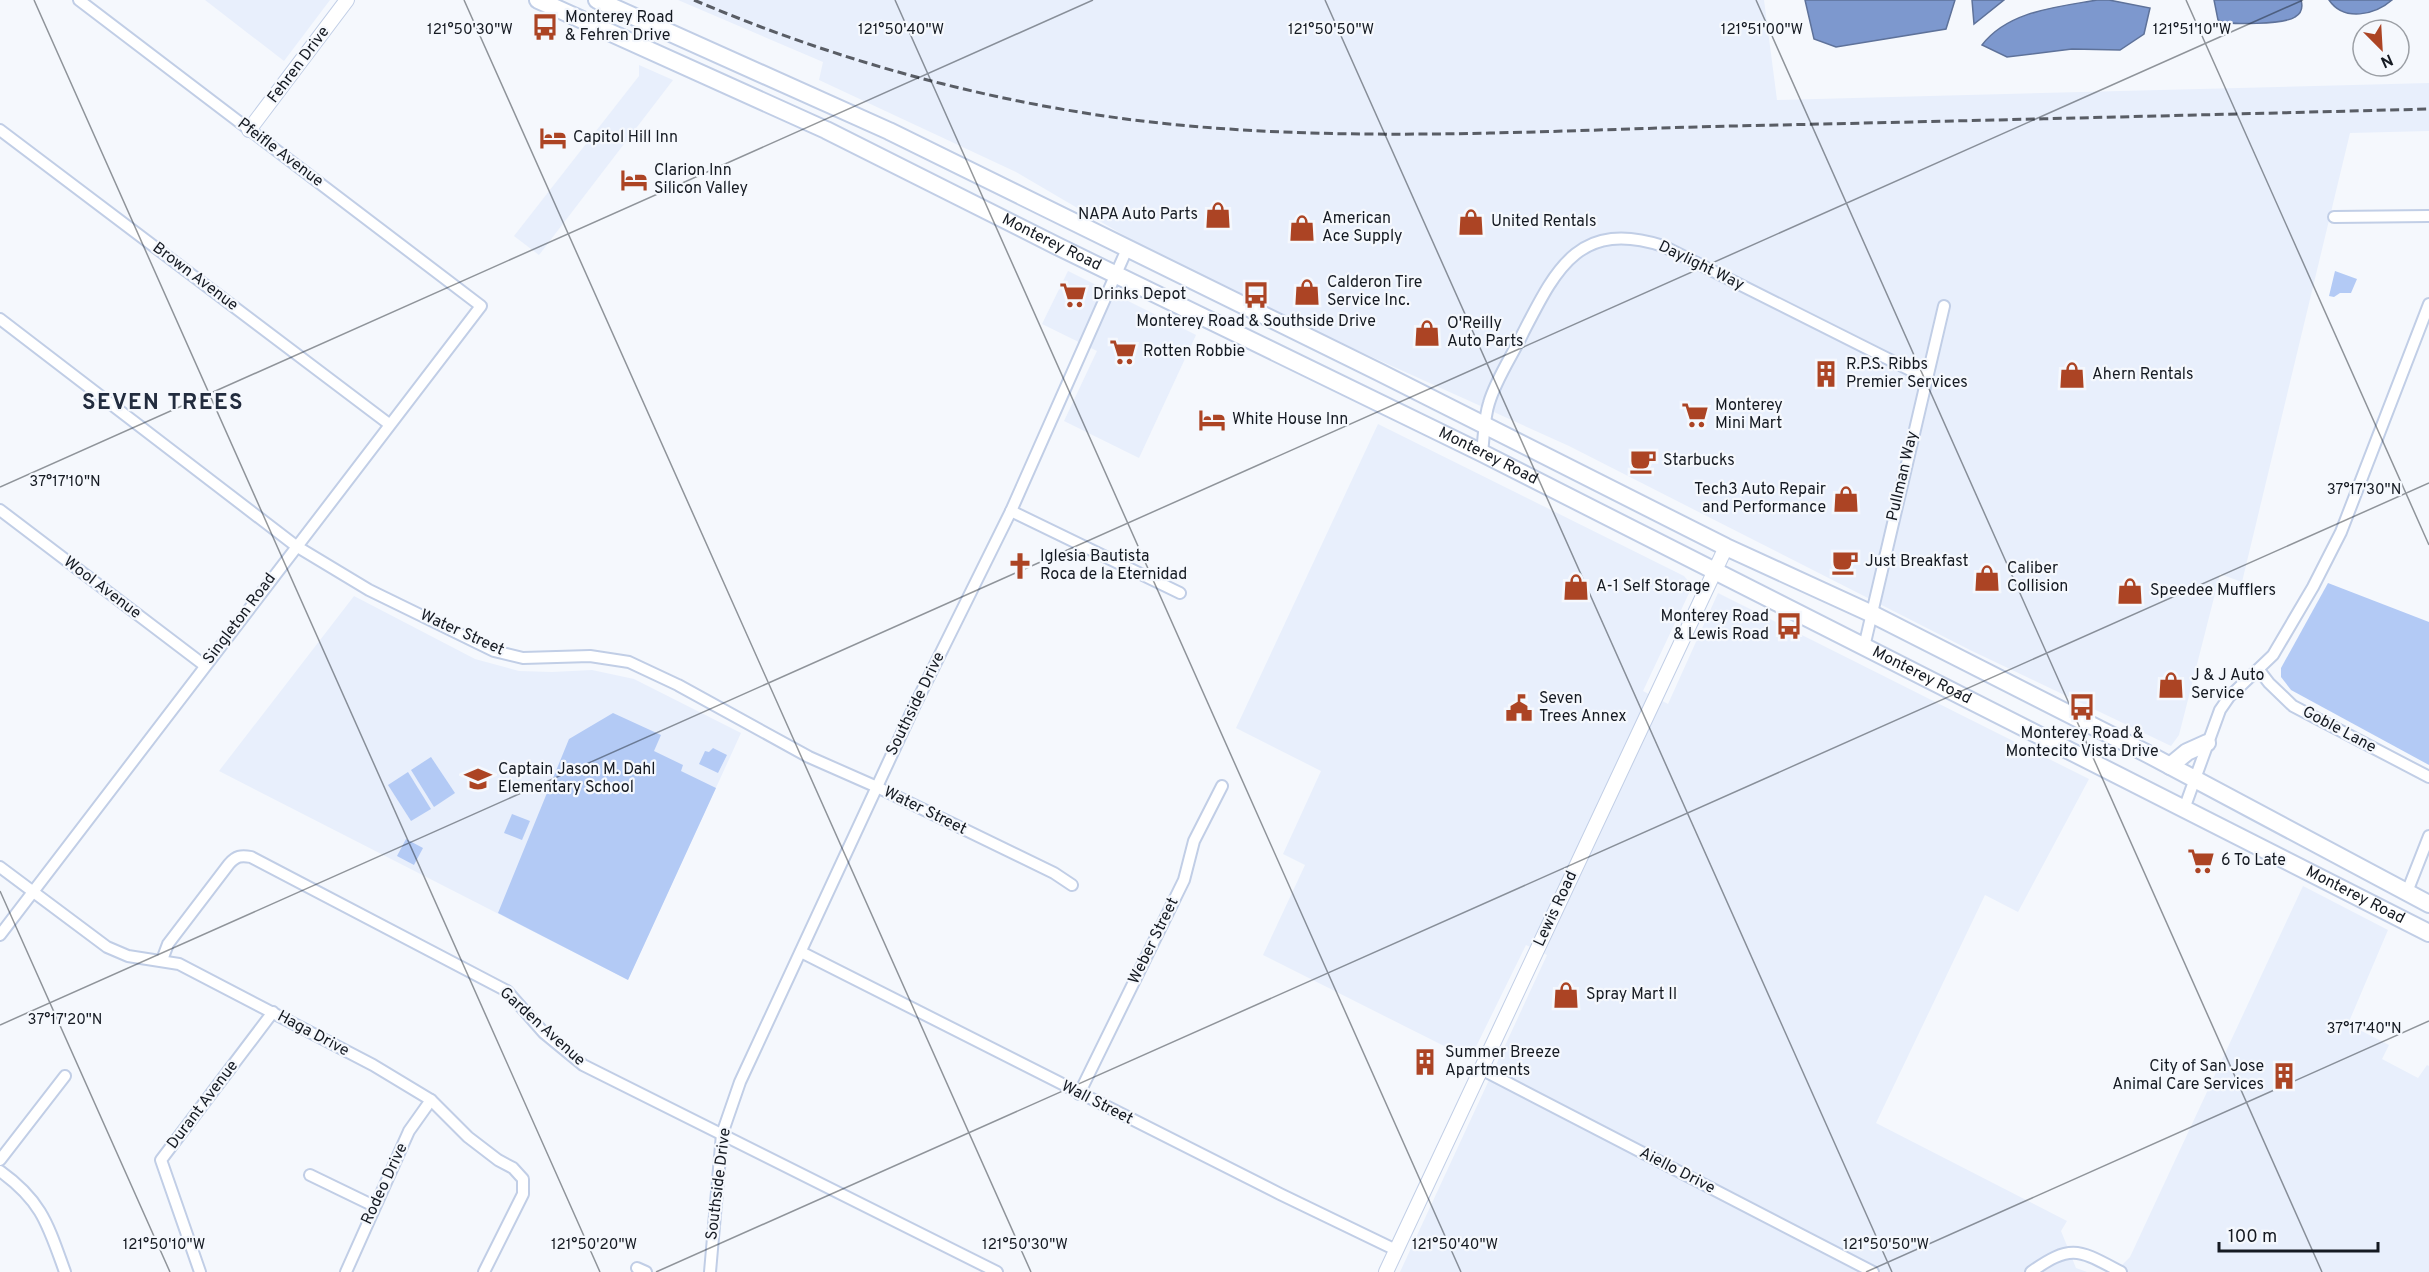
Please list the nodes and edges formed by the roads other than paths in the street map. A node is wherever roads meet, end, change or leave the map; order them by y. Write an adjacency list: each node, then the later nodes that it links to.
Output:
1 (79, 0): 8 (street, Pfeifle Avenue)
2 (348, 0): 8 (street, Fehren Drive)
3 (538, 0): 6 (main road, Monterey Road)
4 (597, 0): 5 (main road, Monterey Road)
5 (794, 88): 6 (main road); 11 (main road, Monterey Road)
6 (785, 111): 12 (main road, Monterey Road)
7 (0, 130): 18 (street, Brown Avenue)
8 (249, 130): 14 (street, Pfeifle Avenue)
9 (2429, 216): 10 (street)
10 (2334, 217)
11 (1127, 249): 12 (street, Southside Drive); 19 (main road, Monterey Road)
12 (1115, 273): 20 (main road, Monterey Road); 22 (street, Southside Drive)
13 (2429, 303): 30 (street)
14 (481, 306): 18 (street, Singleton Road)
15 (1944, 306): 17 (street, Pullman Way)
16 (0, 319): 23 (street, Water Street)
17 (1926, 378): 19 (street, Daylight Way); 27 (street, Pullman Way)
18 (389, 424): 23 (street, Singleton Road)
19 (1485, 428): 20 (street, Daylight Way); 24 (main road, Monterey Road)
20 (1482, 453): 25 (main road, Monterey Road)
21 (0, 510): 29 (street, Wool Avenue)
22 (1011, 511): 26 (street); 36 (street, Southside Drive)
23 (296, 546): 29 (street, Singleton Road); 36 (street, Water Street)
24 (1726, 547): 25 (street, Lewis Road); 27 (main road, Monterey Road)
25 (1715, 571): 28 (main road, Monterey Road); 49 (street, Lewis Road)
26 (1180, 593)
27 (1870, 613): 28 (street, Pullman Way); 32 (main road, Monterey Road)
28 (1864, 647): 37 (main road, Monterey Road)
29 (204, 666): 41 (street, Singleton Road)
30 (2259, 670): 31 (street); 33 (street, Goble Lane)
31 (2207, 743): 32 (main road); 34 (street)
32 (2170, 766): 34 (main road, Monterey Road)
33 (2429, 777)
34 (2194, 779): 37 (street); 42 (main road, Monterey Road)
35 (1222, 786): 51 (street, Weber Street)
36 (877, 787): 40 (street, Water Street); 46 (street, Southside Drive)
37 (2184, 809): 44 (main road, Monterey Road)
38 (2429, 836): 42 (street)
39 (0, 867): 41 (street, Haga Drive)
40 (1072, 885)
41 (33, 892): 45 (street, Singleton Road); 47 (street, Haga Drive)
42 (2407, 892): 43 (main road, Monterey Road)
43 (2429, 904)
44 (2429, 933)
45 (0, 935)
46 (801, 952): 51 (street, Wall Street); 53 (street, Southside Drive)
47 (162, 960): 48 (street, Haga Drive); 53 (street, Garden Avenue)
48 (273, 1012): 52 (street, Haga Drive); 60 (street, Durant Avenue)
49 (1481, 1069): 58 (street, Lewis Road); 66 (street, Aiello Drive)
50 (65, 1076): 54 (street)
51 (1079, 1094): 58 (street, Wall Street)
52 (432, 1100): 57 (street, Rodeo Drive); 62 (street, Haga Drive)
53 (722, 1134): 63 (street, Southside Drive); 64 (street, Garden Avenue)
54 (0, 1161)
55 (0, 1171): 59 (street)
56 (310, 1175): 57 (street)
57 (374, 1206): 61 (street, Rodeo Drive)
58 (1396, 1250): 65 (street, Lewis Road)
59 (65, 1272)
60 (200, 1272)
61 (346, 1272)
62 (484, 1272)
63 (710, 1272)
64 (997, 1272)
65 (1386, 1272)
66 (1874, 1272)
67 (2031, 1272): 68 (street)
68 (2121, 1272)

